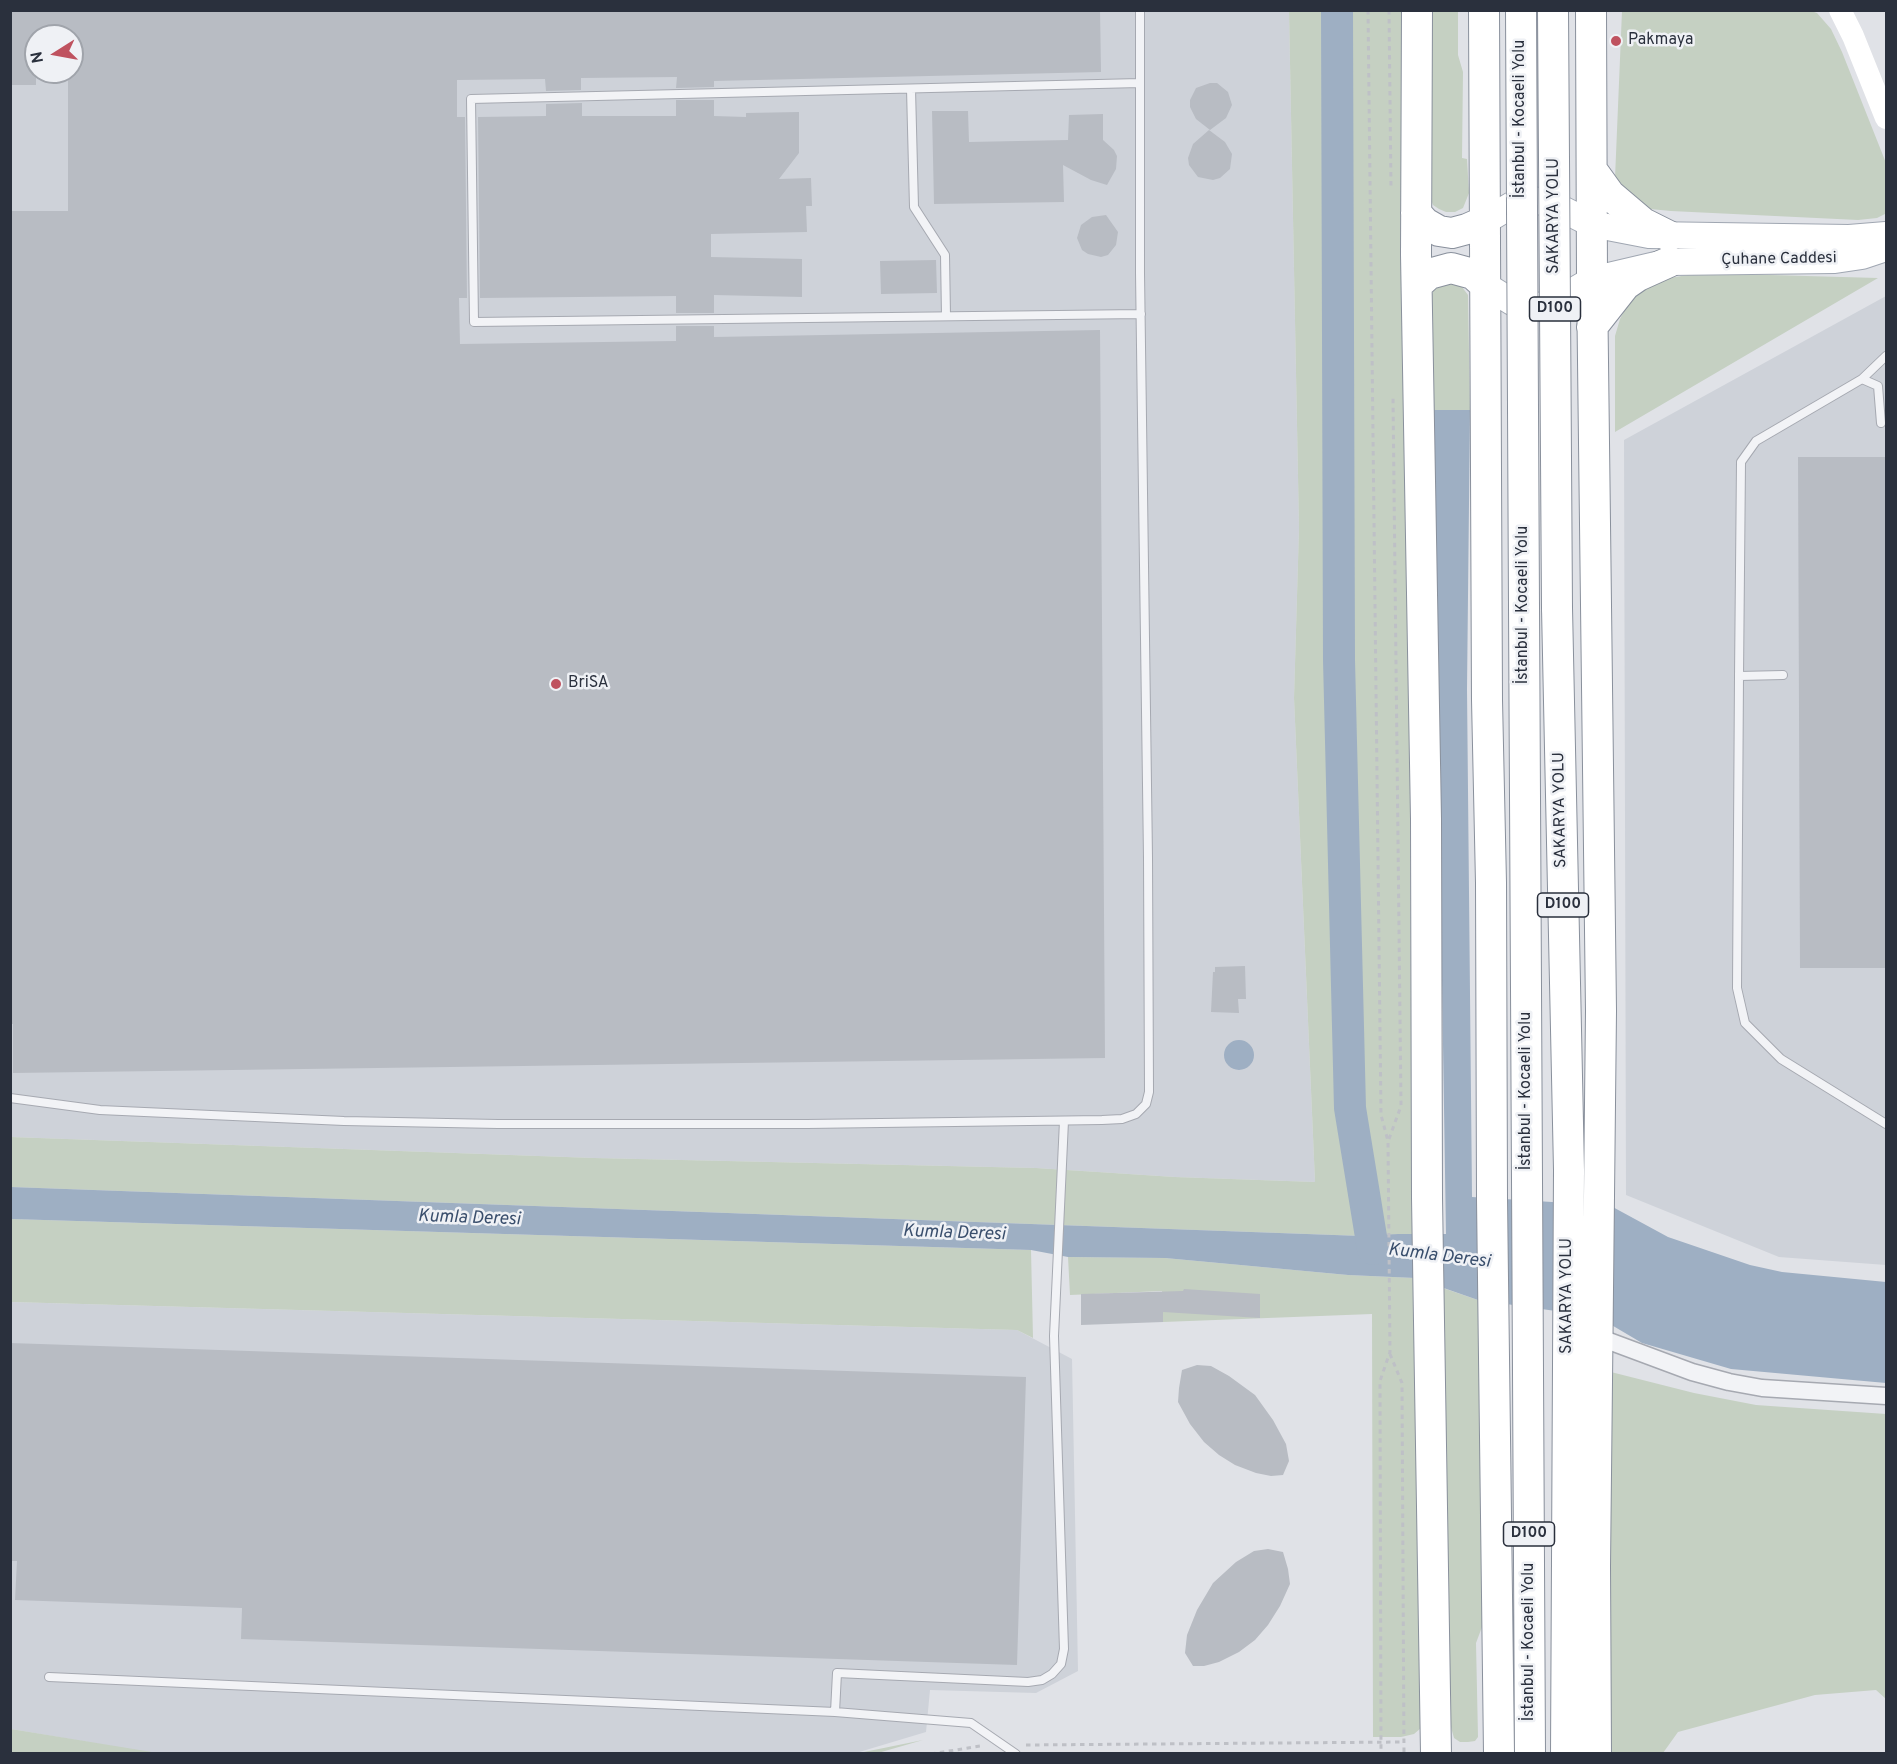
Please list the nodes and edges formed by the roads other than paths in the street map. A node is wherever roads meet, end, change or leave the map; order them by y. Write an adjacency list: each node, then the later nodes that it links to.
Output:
1 (1140, 10): 8 (lane)
2 (1417, 10): 14 (highway)
3 (1484, 10): 12 (highway)
4 (1521, 10): 38 (highway, İstanbul - Kocaeli Yolu / D100, bridge)
5 (1553, 10): 39 (highway, SAKARYA YOLU / D100, bridge)
6 (1591, 10): 11 (highway)
7 (1840, 10): 10 (street)
8 (1140, 83): 9 (lane); 23 (lane)
9 (911, 89): 24 (lane); 24 (lane)
10 (1887, 118)
11 (1592, 124): 12 (highway); 13 (highway)
12 (1485, 130): 15 (highway)
13 (1592, 170): 16 (highway); 19 (highway)
14 (1404, 207): 15 (highway); 21 (highway)
15 (1485, 220): 16 (main road); 22 (highway)
16 (1592, 224): 19 (main road); 20 (highway)
17 (1887, 235): 19 (main road, Çuhane Caddesi)
18 (1887, 248): 19 (main road, Çuhane Caddesi)
19 (1669, 249): 20 (main road); 25 (highway)
20 (1592, 280): 22 (main road); 25 (highway)
21 (1417, 285): 22 (highway); 46 (highway)
22 (1485, 285): 27 (highway)
23 (1141, 314): 24 (lane); 36 (lane)
24 (946, 316)
25 (1592, 327): 28 (highway)
26 (1887, 356): 29 (lane)
27 (1486, 364): 28 (highway); 34 (highway)
28 (1593, 375): 33 (highway)
29 (1862, 379): 30 (lane); 32 (lane)
30 (1881, 423)
31 (1783, 675): 32 (lane)
32 (1739, 676): 37 (lane)
33 (1598, 868): 39 (highway); 40 (highway)
34 (1491, 883): 38 (highway); 42 (highway)
35 (10, 1098): 36 (lane)
36 (1064, 1121): 44 (lane)
37 (1887, 1124)
38 (1527, 1140): 49 (highway, İstanbul - Kocaeli Yolu / D100)
39 (1569, 1170): 50 (highway, SAKARYA YOLU / D100)
40 (1598, 1327): 41 (street); 51 (highway)
41 (1887, 1396)
42 (1496, 1625): 47 (highway); 48 (highway)
43 (49, 1677): 44 (lane)
44 (835, 1712): 45 (lane)
45 (1016, 1754)
46 (1436, 1754)
47 (1479, 1754)
48 (1498, 1754)
49 (1530, 1754)
50 (1566, 1754)
51 (1596, 1754)

